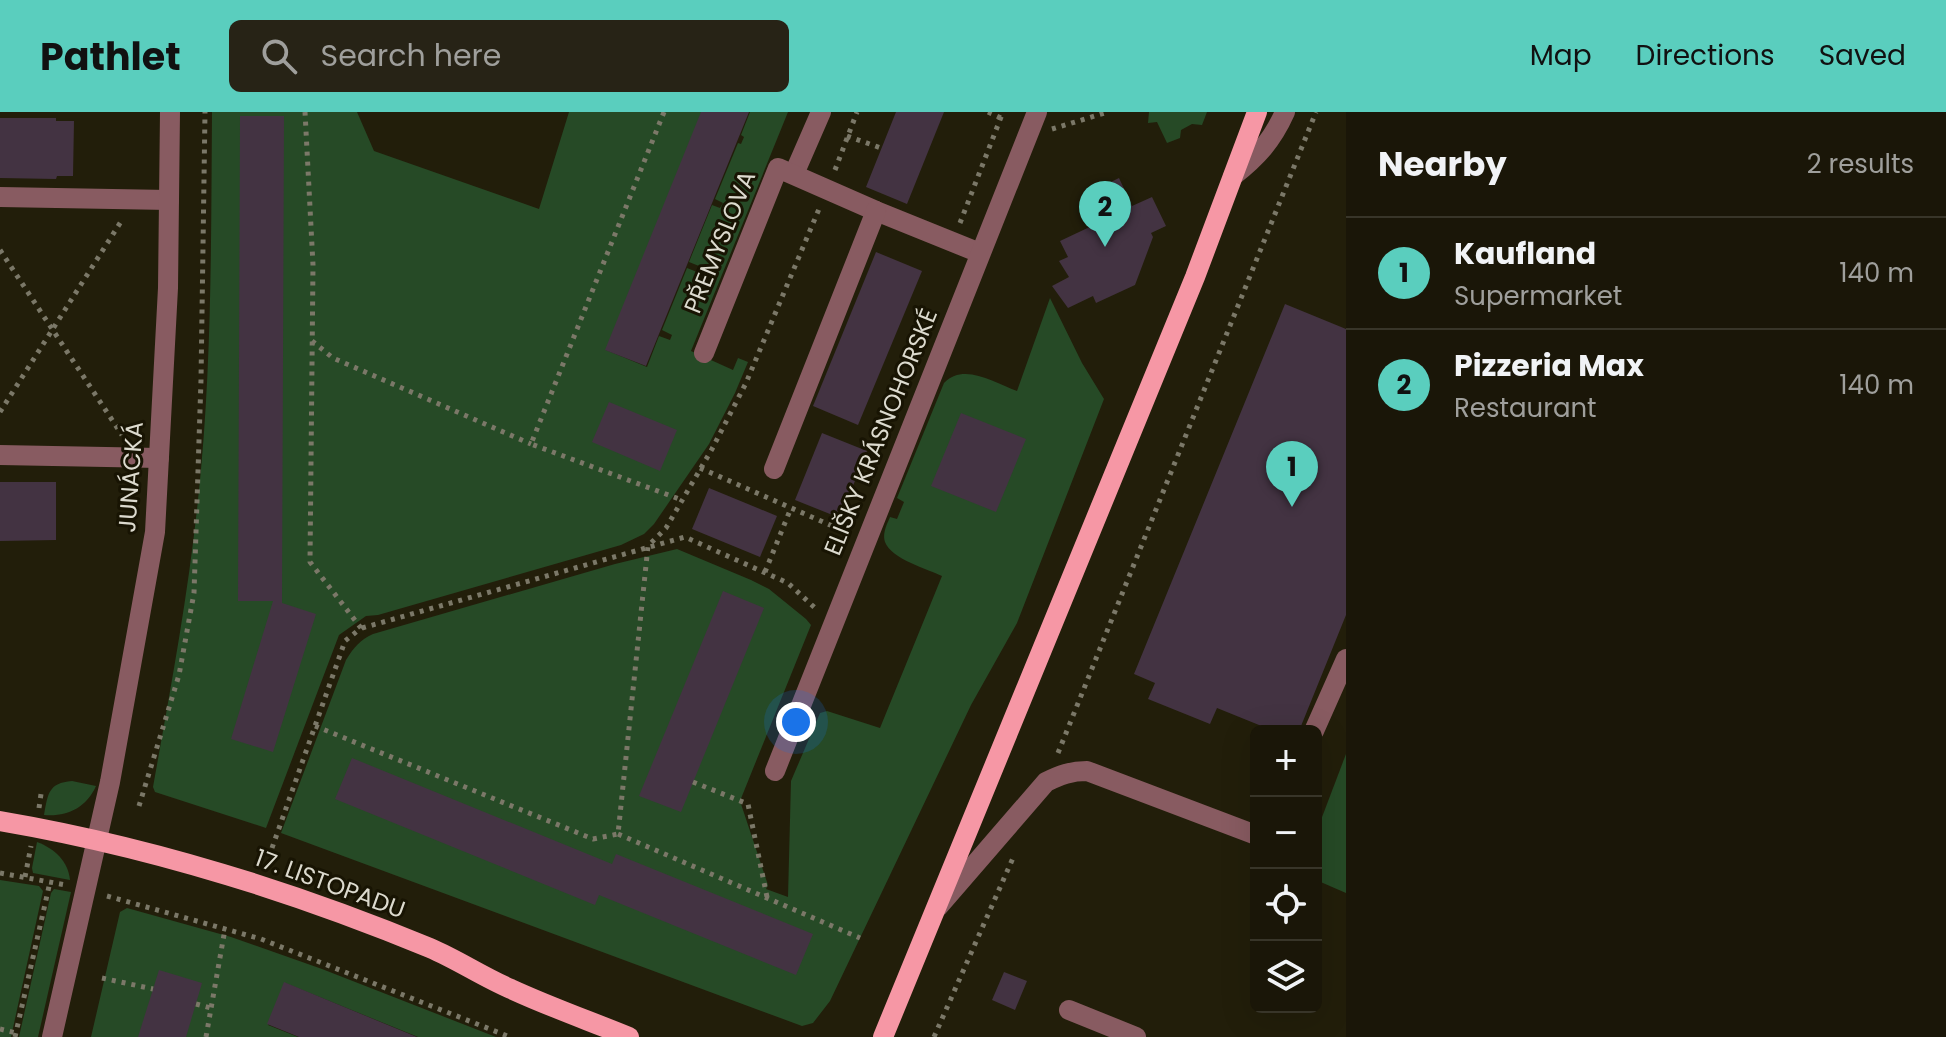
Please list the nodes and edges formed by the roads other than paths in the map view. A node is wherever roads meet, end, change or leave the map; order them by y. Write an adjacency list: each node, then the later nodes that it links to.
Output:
1 (170, 112): 9 (street, JUNÁCKÁ)
2 (821, 112): 6 (street, PŘEMYSLOVA)
3 (1037, 112): 11 (street, ELIŠKY KRÁSNOHORSKÉ)
4 (1257, 112): 7 (main road)
5 (1285, 112): 7 (street)
6 (794, 174): 10 (street, PŘEMYSLOVA); 12 (street, PŘEMYSLOVA)
7 (1233, 176): 22 (main road)
8 (0, 197): 9 (street)
9 (169, 200): 14 (street, JUNÁCKÁ)
10 (876, 211): 11 (street, PŘEMYSLOVA); 15 (street)
11 (980, 253): 18 (street, ELIŠKY KRÁSNOHORSKÉ)
12 (704, 353)
13 (0, 455): 14 (street)
14 (159, 458): 21 (street, JUNÁCKÁ)
15 (774, 469)
16 (1346, 659): 17 (street)
17 (1317, 725)
18 (775, 771)
19 (0, 821): 21 (main road, 17. LISTOPADU)
20 (1250, 833): 22 (street)
21 (97, 840): 24 (street, JUNÁCKÁ); 25 (main road, 17. LISTOPADU)
22 (935, 910): 26 (main road)
23 (1069, 1010): 27 (street)
24 (52, 1037)
25 (629, 1037)
26 (883, 1037)
27 (1136, 1037)

